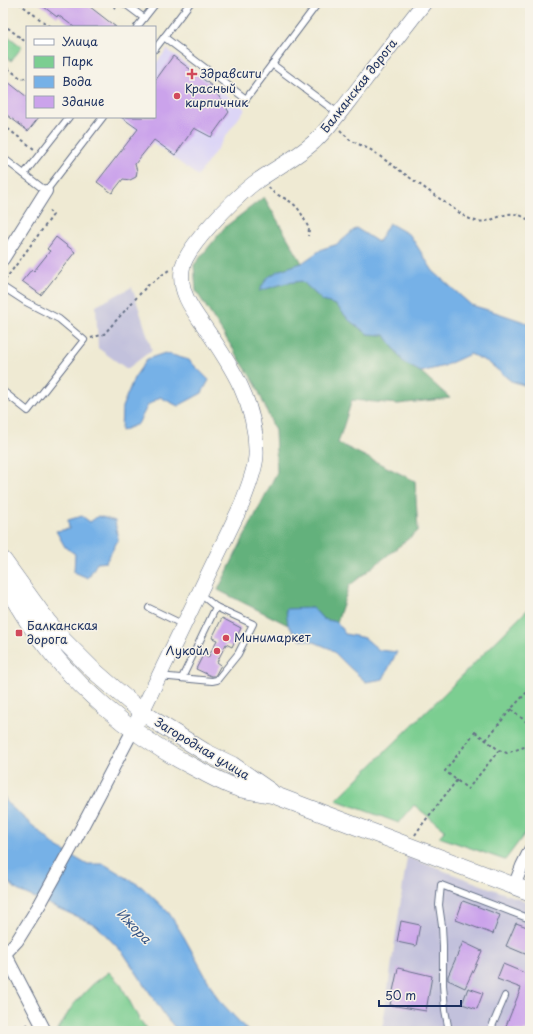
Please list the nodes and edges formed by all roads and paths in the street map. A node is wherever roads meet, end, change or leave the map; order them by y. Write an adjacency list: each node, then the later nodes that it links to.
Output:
1 (19, 3): 11 (path)
2 (109, 3): 8 (path)
3 (124, 3): 9 (lane)
4 (156, 3): 9 (lane)
5 (190, 3): 13 (lane)
6 (318, 3): 16 (lane)
7 (424, 3): 21 (street, Балканская дорога)
8 (118, 10)
9 (144, 18): 12 (lane)
10 (3, 24): 14 (path)
11 (49, 26)
12 (138, 26)
13 (164, 37): 15 (lane); 16 (lane)
14 (26, 42)
15 (156, 48)
16 (272, 64): 21 (lane)
17 (3, 65): 18 (path)
18 (26, 77)
19 (68, 118): 23 (lane)
20 (102, 118): 27 (lane)
21 (336, 118): 26 (street, Балканская дорога); 28 (path)
22 (3, 125): 23 (path)
23 (40, 154): 25 (lane)
24 (3, 158): 25 (lane)
25 (24, 174): 27 (lane)
26 (263, 178): 29 (path); 31 (street, Балканская дорога)
27 (43, 196): 30 (street); 32 (path)
28 (530, 221)
29 (308, 236)
30 (3, 259)
31 (182, 269): 34 (path); 38 (street, Балканская дорога)
32 (3, 282)
33 (3, 287): 34 (lane)
34 (84, 340): 35 (lane)
35 (3, 391)
36 (3, 560): 46 (main road, Загородная улица)
37 (3, 582): 48 (main road, Загородная улица)
38 (199, 593): 39 (lane); 41 (street, Балканская дорога)
39 (216, 607): 43 (lane); 43 (lane)
40 (149, 608): 41 (lane)
41 (184, 625): 42 (street, Балканская дорога)
42 (159, 676): 43 (lane); 46 (street, Балканская дорога)
43 (182, 678)
44 (530, 689): 45 (path)
45 (511, 709): 47 (path); 49 (path)
46 (142, 712): 48 (street, Балканская дорога); 53 (main road, Загородная улица)
47 (530, 725)
48 (134, 730): 53 (main road, Загородная улица); 59 (street, Балканская дорога)
49 (486, 740): 51 (path); 52 (path)
50 (530, 746): 51 (path)
51 (499, 750): 52 (path)
52 (456, 780): 54 (path)
53 (274, 795): 54 (main road, Загородная улица)
54 (410, 846): 56 (main road, Загородная улица)
55 (530, 850): 56 (street)
56 (514, 886): 57 (main road, Загородная улица)
57 (530, 892)
58 (530, 919): 62 (lane)
59 (4, 955): 61 (street)
60 (505, 996): 63 (lane)
61 (45, 1031)
62 (449, 1031)
63 (490, 1031)

